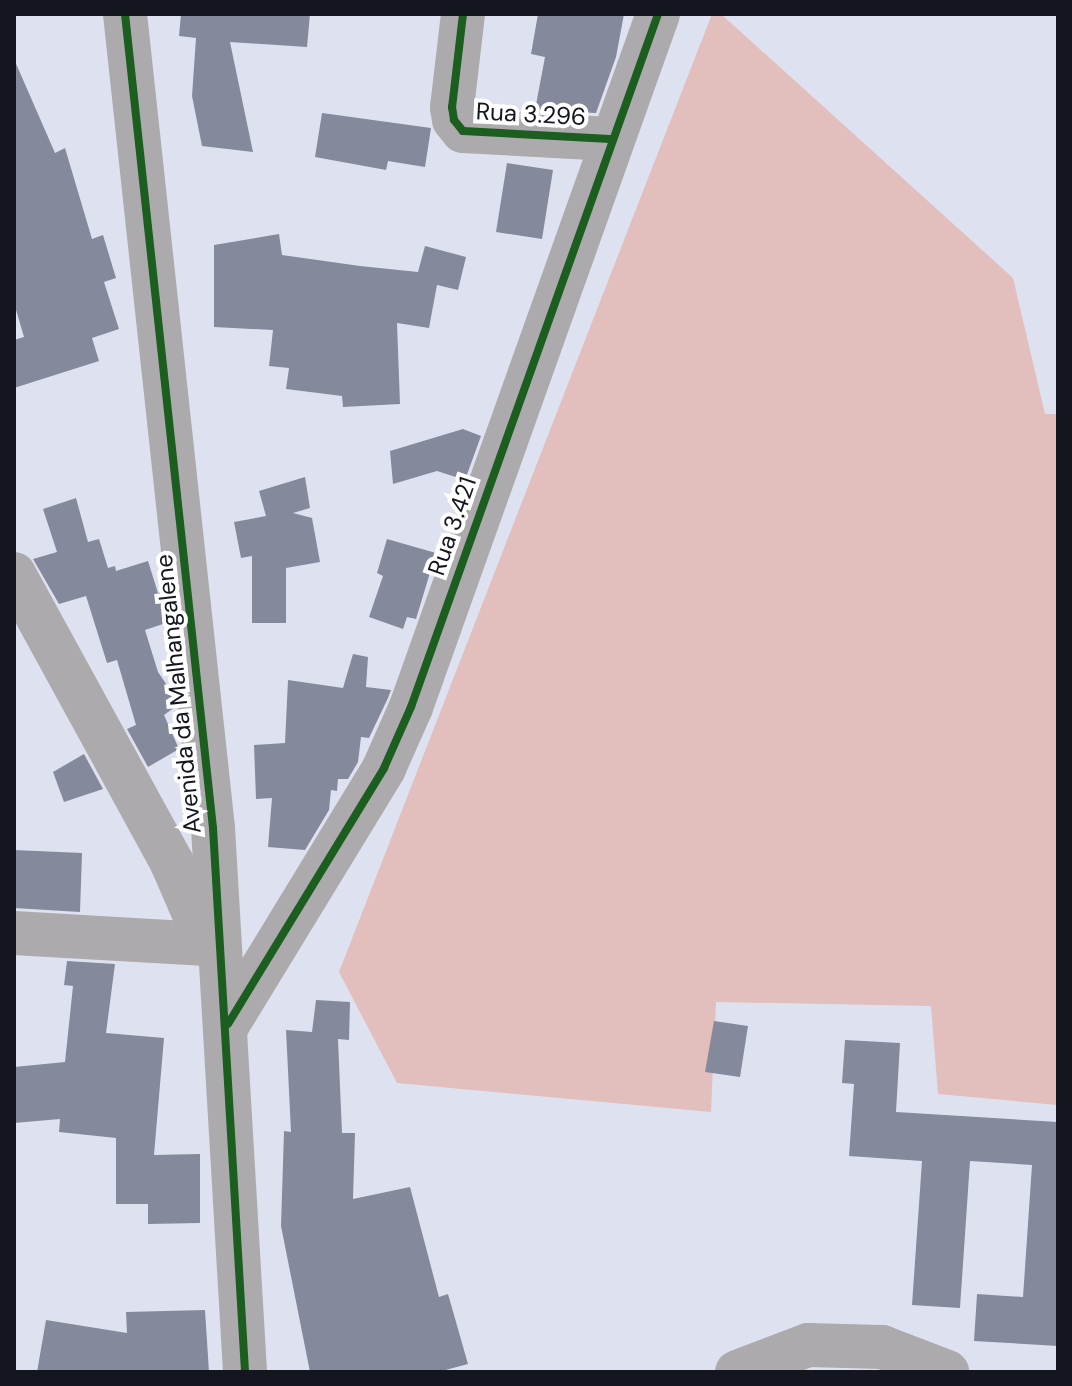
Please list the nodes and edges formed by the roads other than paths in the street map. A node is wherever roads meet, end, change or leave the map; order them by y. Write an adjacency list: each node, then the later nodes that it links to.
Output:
1 (125, 14): 7 (street, Avenida da Malhangalene)
2 (463, 14): 4 (street, Rua 3.296)
3 (658, 14): 4 (street, Rua 3.421)
4 (610, 139): 8 (street, Rua 3.421)
5 (14, 574): 7 (street)
6 (14, 933): 7 (street)
7 (215, 946): 8 (street, Avenida da Malhangalene)
8 (228, 1024): 9 (street, Avenida da Malhangalene)
9 (245, 1372)
10 (737, 1372): 11 (street)
11 (947, 1372)

